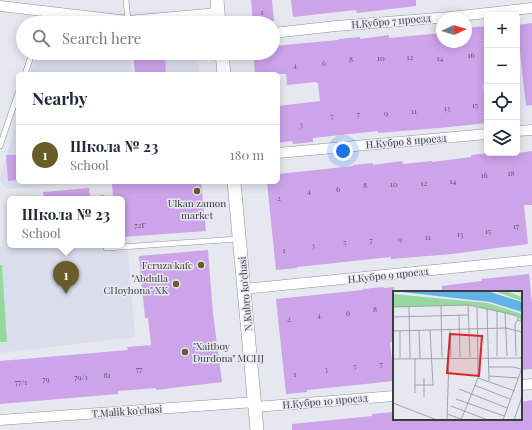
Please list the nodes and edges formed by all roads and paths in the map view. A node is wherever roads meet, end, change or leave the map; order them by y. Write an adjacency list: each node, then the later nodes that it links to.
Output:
1 (126, 0): 8 (lane)
2 (217, 0): 9 (street)
3 (0, 6): 5 (street)
4 (532, 8): 10 (street, Н.Кубро 7 проезд)
5 (46, 12): 6 (lane); 7 (street)
6 (45, 16)
7 (82, 16)
8 (128, 16)
9 (219, 16)
10 (280, 32)
11 (29, 60): 13 (lane)
12 (223, 60): 14 (street)
13 (25, 72)
14 (224, 72)
15 (16, 99): 19 (lane)
16 (532, 130): 17 (street)
17 (520, 131)
18 (484, 134): 20 (street, Н.Кубро 8 проезд)
19 (0, 146)
20 (280, 153)
21 (234, 184): 22 (street, N.Kubro ko'chasi)
22 (239, 238): 23 (lane); 25 (street, N.Kubro ko'chasi)
23 (125, 247)
24 (532, 260): 25 (street, Н.Кубро 9 проезд)
25 (244, 289): 29 (street, N.Kubro ko'chasi)
26 (532, 384): 27 (street)
27 (522, 385)
28 (393, 396): 29 (street, Н.Кубро 10 проезд)
29 (255, 404): 30 (street, T.Malik ko'chasi); 31 (street, N.Kubro ko'chasi)
30 (0, 420)
31 (257, 430)

